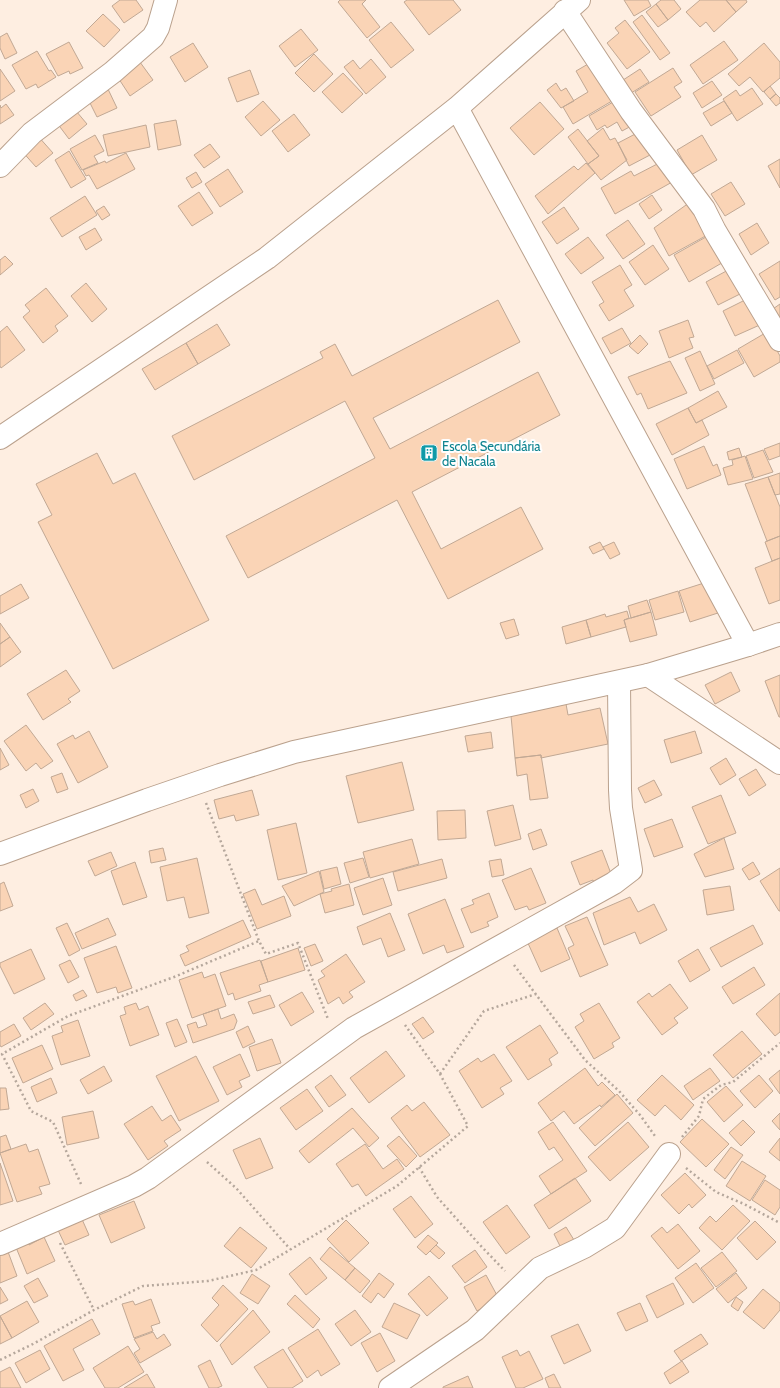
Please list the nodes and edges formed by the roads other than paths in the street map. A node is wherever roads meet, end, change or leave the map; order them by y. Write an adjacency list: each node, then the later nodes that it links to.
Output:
1 (166, 0): 4 (street)
2 (572, 6): 3 (street); 5 (street)
3 (457, 108): 6 (street); 8 (street)
4 (0, 166)
5 (780, 340)
6 (0, 438)
7 (780, 634): 8 (street)
8 (748, 646): 9 (street)
9 (648, 675): 10 (street); 11 (street)
10 (619, 682): 12 (street); 14 (street)
11 (780, 764)
12 (0, 854)
13 (668, 1154): 15 (street)
14 (0, 1244)
15 (390, 1388)

